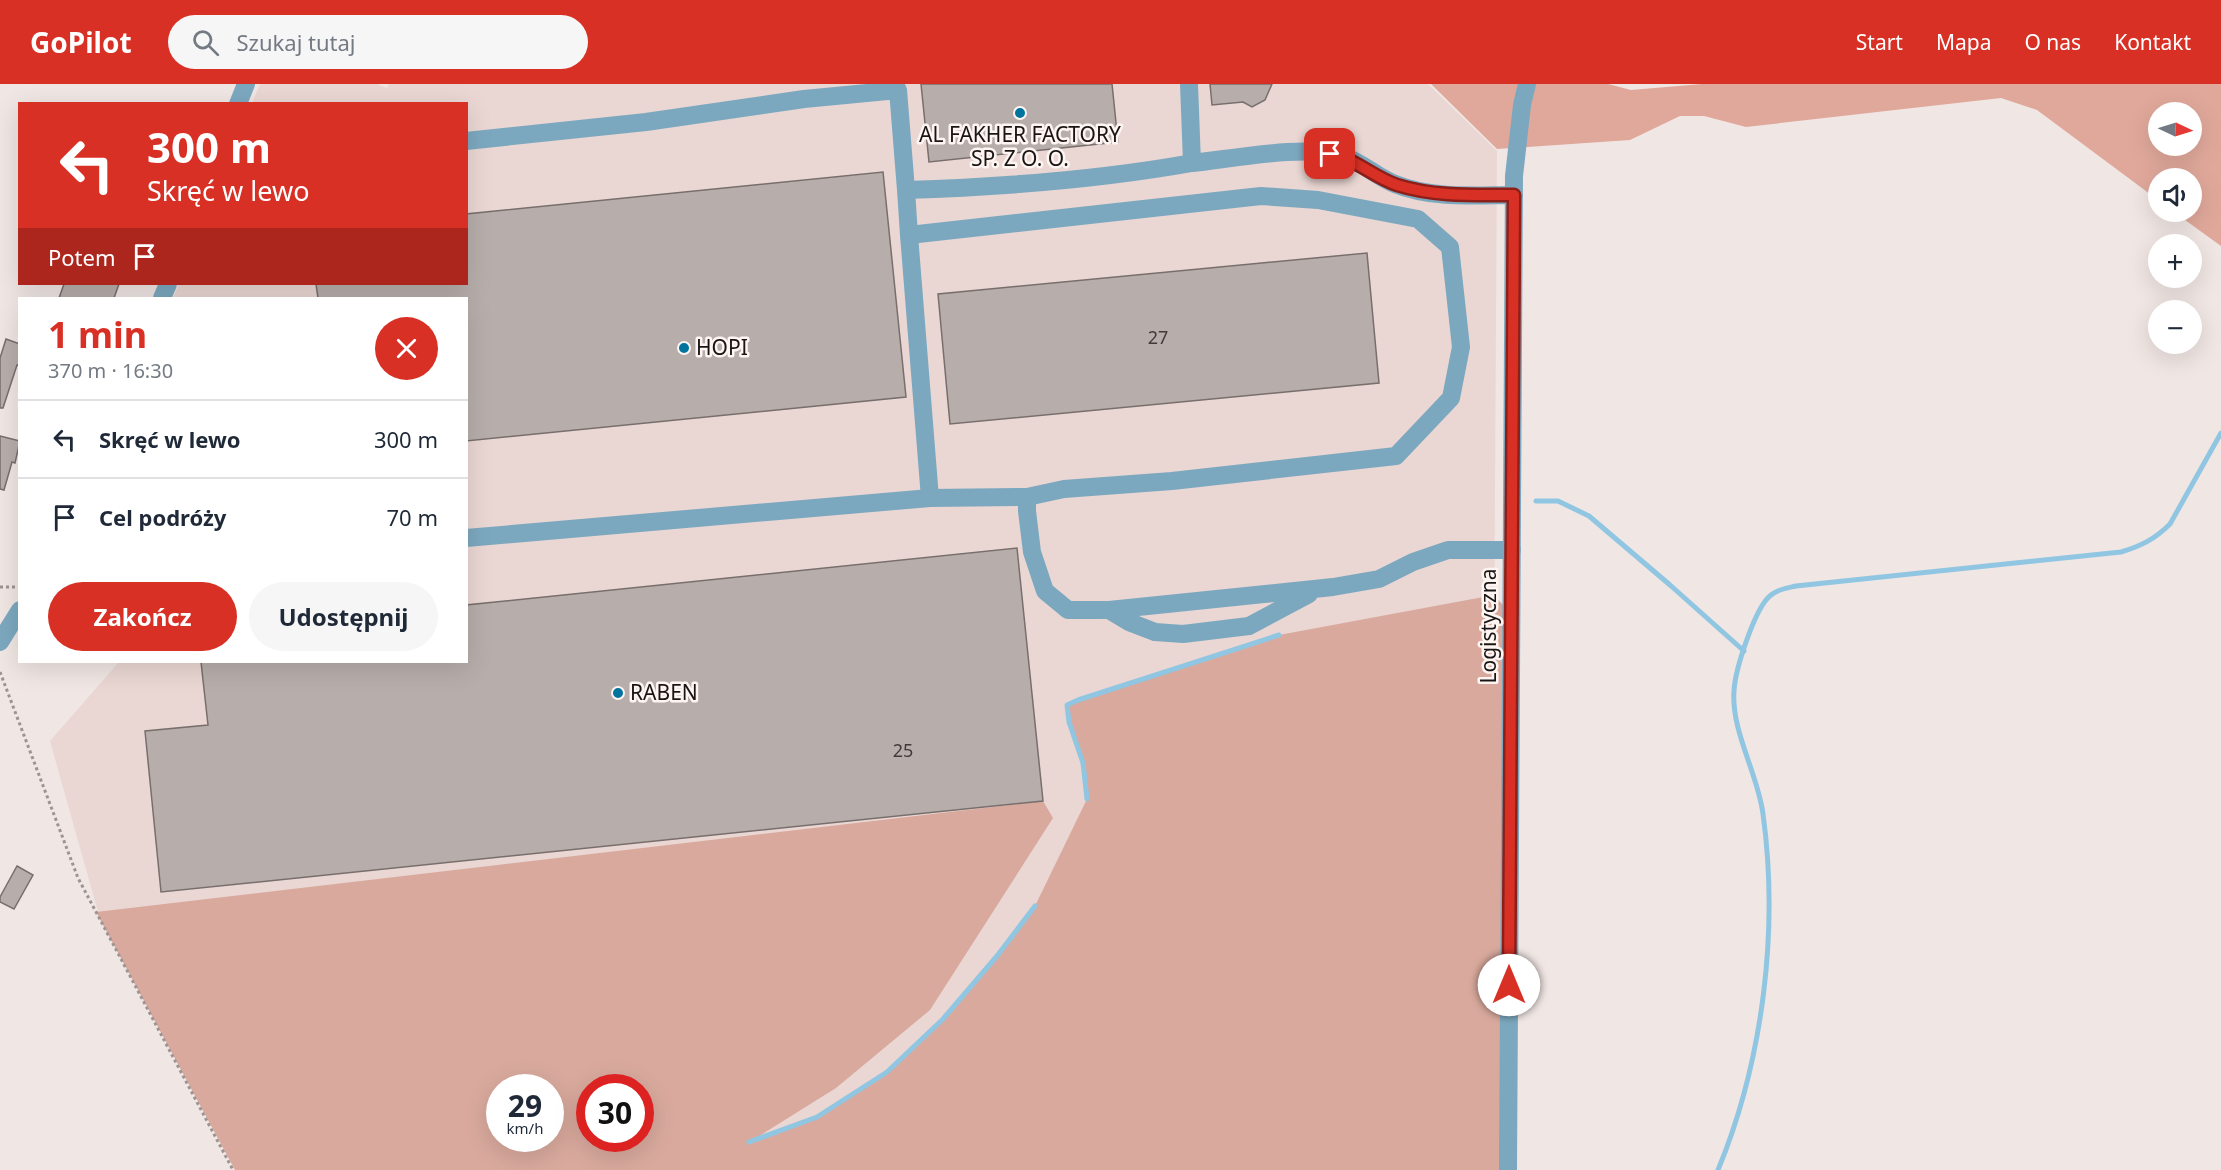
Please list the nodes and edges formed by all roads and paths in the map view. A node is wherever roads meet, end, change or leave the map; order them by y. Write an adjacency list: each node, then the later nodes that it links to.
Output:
1 (246, 84): 4 (street)
2 (1189, 84): 6 (street)
3 (1527, 84): 8 (street, Logistyczna)
4 (239, 102)
5 (468, 141): 7 (street)
6 (1192, 163): 7 (street); 8 (street)
7 (906, 190): 9 (street)
8 (1514, 195): 13 (street, Logistyczna)
9 (909, 235): 10 (street); 11 (street)
10 (1028, 497): 11 (street); 17 (street)
11 (930, 498): 12 (street)
12 (468, 538)
13 (1512, 549): 16 (street); 22 (street, Logistyczna)
14 (0, 587): 15 (path)
15 (18, 587)
16 (1333, 587): 17 (street); 17 (street)
17 (1109, 610)
18 (18, 613): 19 (street)
19 (0, 642)
20 (0, 672): 21 (path)
21 (233, 1170)
22 (1508, 1170)

